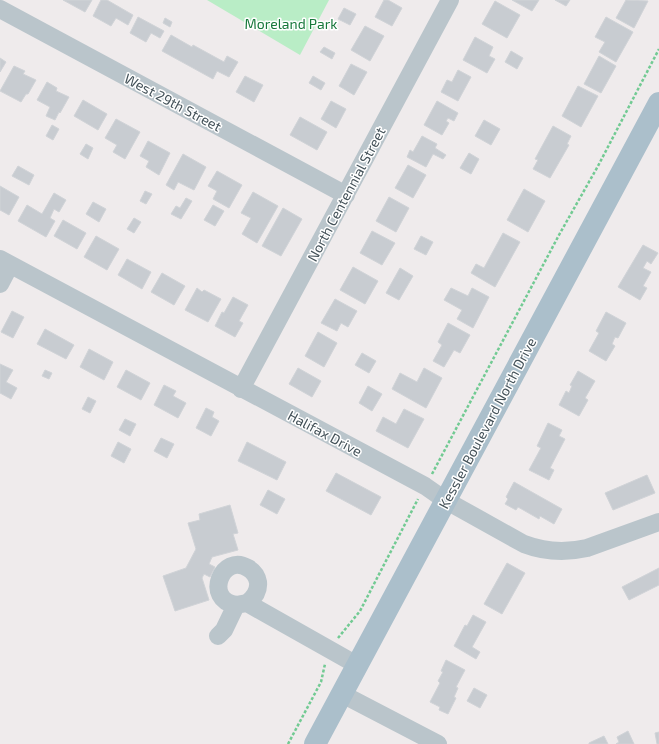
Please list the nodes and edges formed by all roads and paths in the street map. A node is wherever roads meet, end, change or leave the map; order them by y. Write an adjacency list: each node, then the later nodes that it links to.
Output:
1 (450, 0): 5 (street, North Centennial Street)
2 (0, 9): 5 (street, West 29th Street)
3 (659, 49): 9 (path)
4 (659, 103): 10 (main road, Kessler Boulevard North Drive)
5 (346, 194): 8 (street, North Centennial Street)
6 (5, 262): 7 (street); 8 (street, Halifax Drive)
7 (0, 284)
8 (241, 389): 9 (street, Halifax Drive)
9 (425, 486): 10 (street, Halifax Drive); 13 (path)
10 (445, 500): 11 (street, Halifax Drive); 14 (main road, Kessler Boulevard North Drive)
11 (659, 522)
12 (218, 636): 13 (street)
13 (331, 650): 14 (street); 16 (path)
14 (357, 665): 15 (main road, Kessler Boulevard North Drive)
15 (342, 694): 17 (main road, Kessler Boulevard North Drive); 18 (street)
16 (288, 744)
17 (315, 744)
18 (438, 744)

